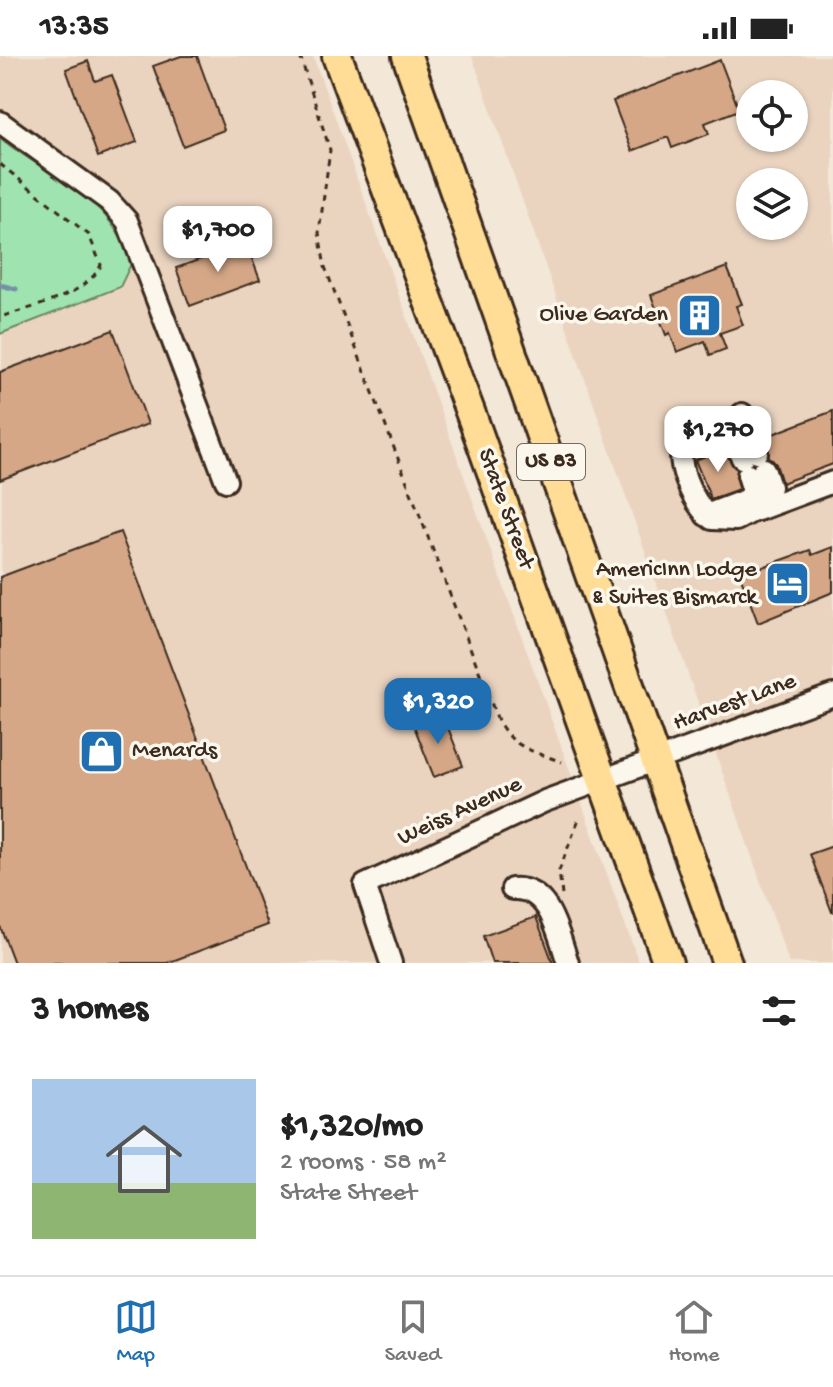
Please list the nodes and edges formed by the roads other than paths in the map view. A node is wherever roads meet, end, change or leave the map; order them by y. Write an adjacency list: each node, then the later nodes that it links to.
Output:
1 (337, 56): 13 (highway, State Street / US 83)
2 (407, 56): 12 (highway, US 83)
3 (0, 122): 7 (street)
4 (735, 417): 6 (street)
5 (687, 435): 10 (street)
6 (753, 463): 9 (street); 10 (street)
7 (226, 481)
8 (833, 482): 9 (street)
9 (758, 510): 10 (street)
10 (709, 517)
11 (833, 695): 12 (street, Harvest Lane)
12 (655, 761): 13 (street, Weiss Avenue); 18 (highway, US 83)
13 (602, 780): 16 (street, Weiss Avenue); 17 (highway, State Street / US 83)
14 (512, 889): 15 (street)
15 (566, 961)
16 (391, 963)
17 (668, 963)
18 (727, 963)

